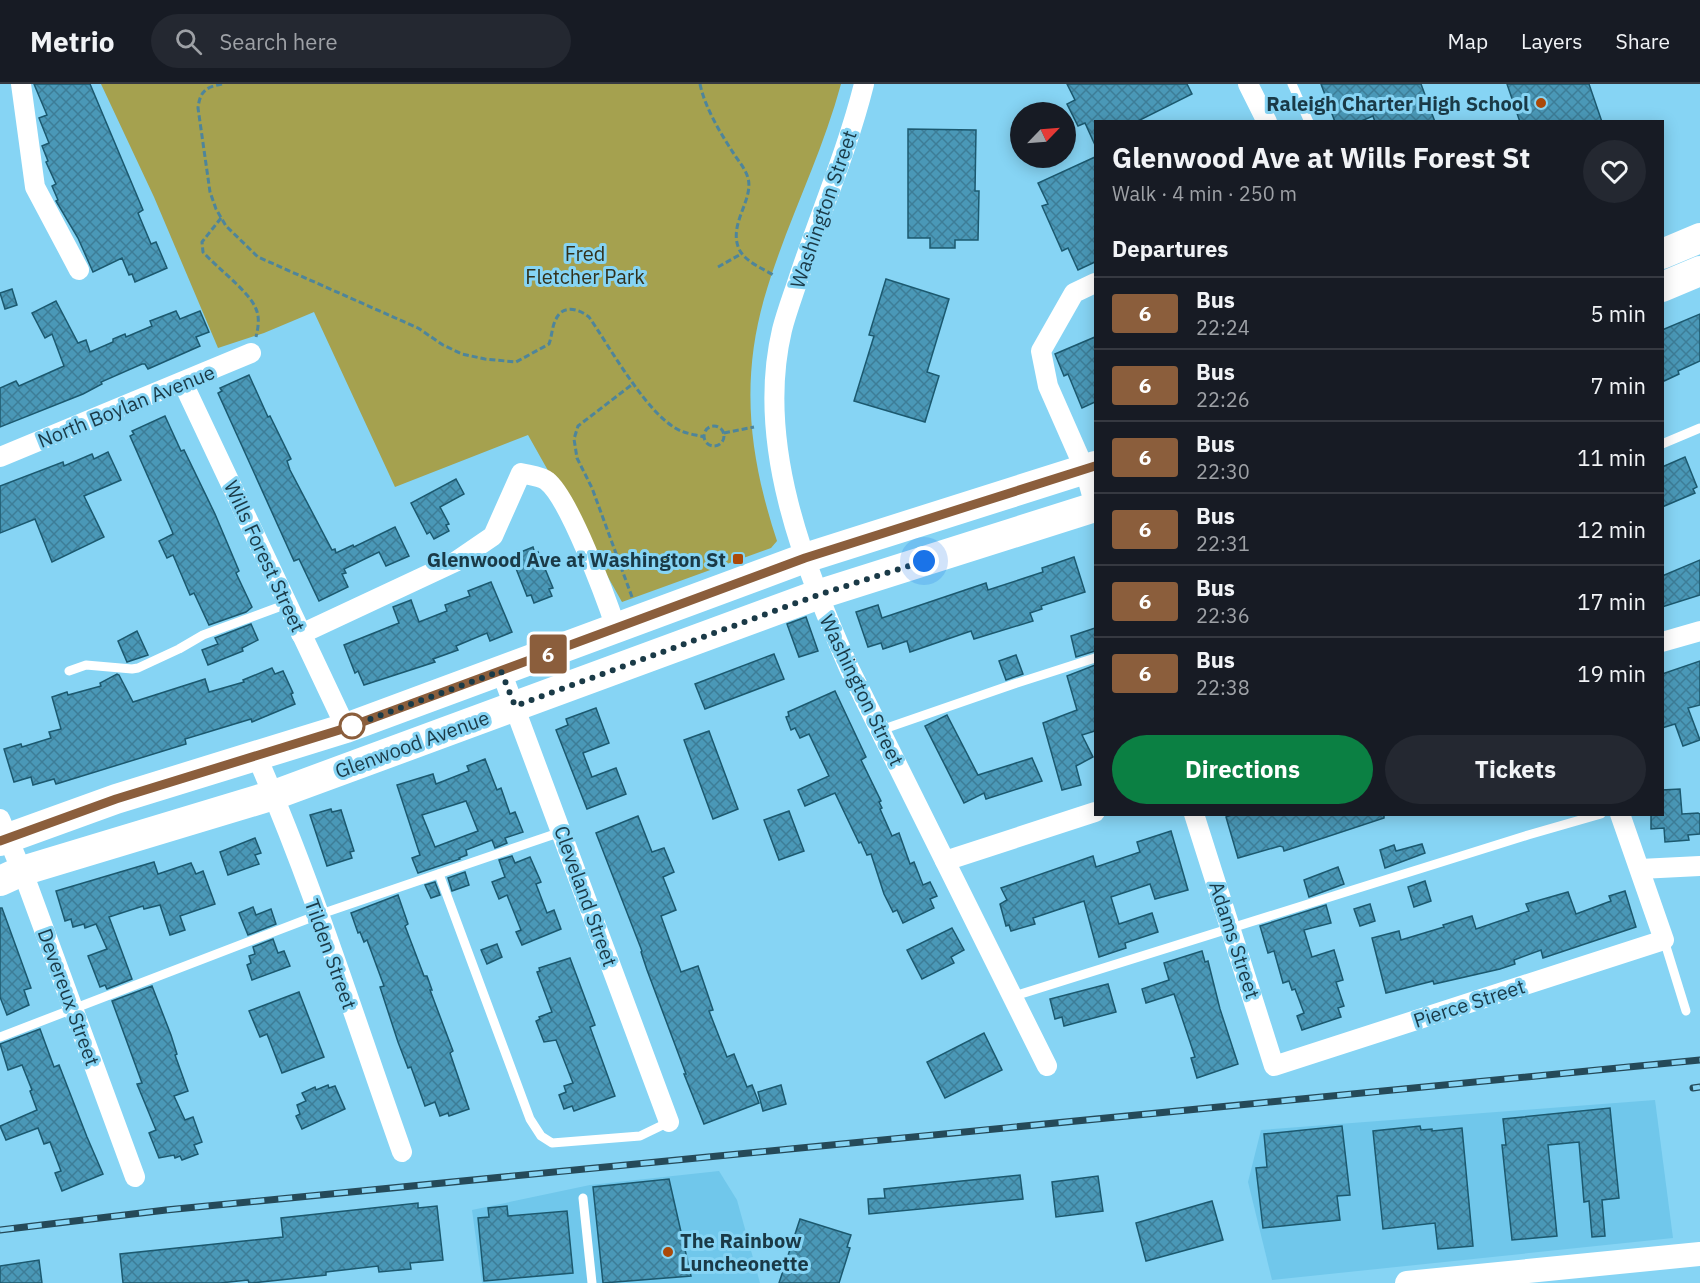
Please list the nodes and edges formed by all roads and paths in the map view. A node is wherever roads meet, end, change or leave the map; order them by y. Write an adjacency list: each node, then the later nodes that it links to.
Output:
1 (21, 84): 14 (street)
2 (222, 84): 9 (path)
3 (700, 84): 12 (path)
4 (864, 84): 31 (street, Washington Street)
5 (1248, 84): 7 (street)
6 (1292, 84): 8 (lane)
7 (1266, 120)
8 (1308, 120)
9 (221, 218): 19 (path); 21 (path)
10 (1700, 238): 11 (main road)
11 (1664, 253)
12 (741, 254): 13 (path); 16 (path)
13 (718, 267)
14 (79, 270)
15 (1700, 271): 18 (main road)
16 (775, 276)
17 (1094, 283): 28 (street)
18 (1664, 286)
19 (251, 353): 20 (street, North Boylan Avenue)
20 (183, 383): 27 (street, North Boylan Avenue); 34 (street, Wills Forest Street)
21 (634, 383): 25 (path); 33 (path)
22 (754, 427): 24 (path)
23 (1700, 428): 26 (lane)
24 (724, 433): 25 (path); 25 (path)
25 (704, 437)
26 (1664, 443)
27 (0, 457)
28 (1090, 468): 29 (street); 31 (main road, Glenwood Avenue)
29 (1094, 498)
30 (1094, 506): 32 (main road, Glenwood Avenue)
31 (805, 558): 32 (street, Washington Street); 35 (main road, Glenwood Avenue)
32 (818, 595): 42 (main road, Glenwood Avenue); 44 (street, Washington Street)
33 (633, 599)
34 (287, 604): 37 (street, Wills Forest Street); 40 (lane)
35 (616, 628): 37 (street); 41 (main road, Glenwood Avenue)
36 (1700, 631): 38 (street)
37 (301, 634): 43 (street, Wills Forest Street)
38 (1664, 641)
39 (1094, 658): 44 (lane)
40 (69, 671)
41 (501, 671): 42 (street, Cleveland Street); 43 (main road, Glenwood Avenue)
42 (515, 706): 46 (main road, Glenwood Avenue); 53 (street, Cleveland Street)
43 (346, 728): 45 (main road, Glenwood Avenue); 46 (main road)
44 (880, 730): 54 (street, Washington Street)
45 (257, 757): 47 (street, Tilden Street); 52 (main road, Glenwood Avenue)
46 (359, 764): 47 (main road, Glenwood Avenue)
47 (274, 795): 58 (main road, Glenwood Avenue); 59 (street, Tilden Street)
48 (1094, 812): 54 (street)
49 (1195, 816): 60 (street, Adams Street)
50 (1595, 816): 60 (lane)
51 (1621, 816): 56 (street)
52 (3, 832): 58 (street, Devereux Street)
53 (561, 832): 57 (lane); 68 (street, Cleveland Street)
54 (945, 861): 62 (street, Washington Street)
55 (1700, 866): 56 (street)
56 (1641, 869): 61 (street)
57 (440, 874): 59 (lane); 68 (lane)
58 (11, 876): 63 (street, Devereux Street)
59 (318, 915): 63 (lane); 69 (street, Tilden Street)
60 (1231, 928): 62 (lane); 67 (street, Adams Street)
61 (1664, 940): 64 (lane); 67 (street, Pierce Street)
62 (1011, 997): 66 (street, Washington Street)
63 (74, 1010): 65 (lane); 70 (street, Devereux Street)
64 (1686, 1011)
65 (0, 1037)
66 (1047, 1065)
67 (1274, 1066)
68 (669, 1122)
69 (402, 1152)
70 (135, 1177)
71 (583, 1198): 74 (lane)
72 (1700, 1254): 73 (street)
73 (1436, 1282): 75 (street)
74 (592, 1283)
75 (1407, 1283)

